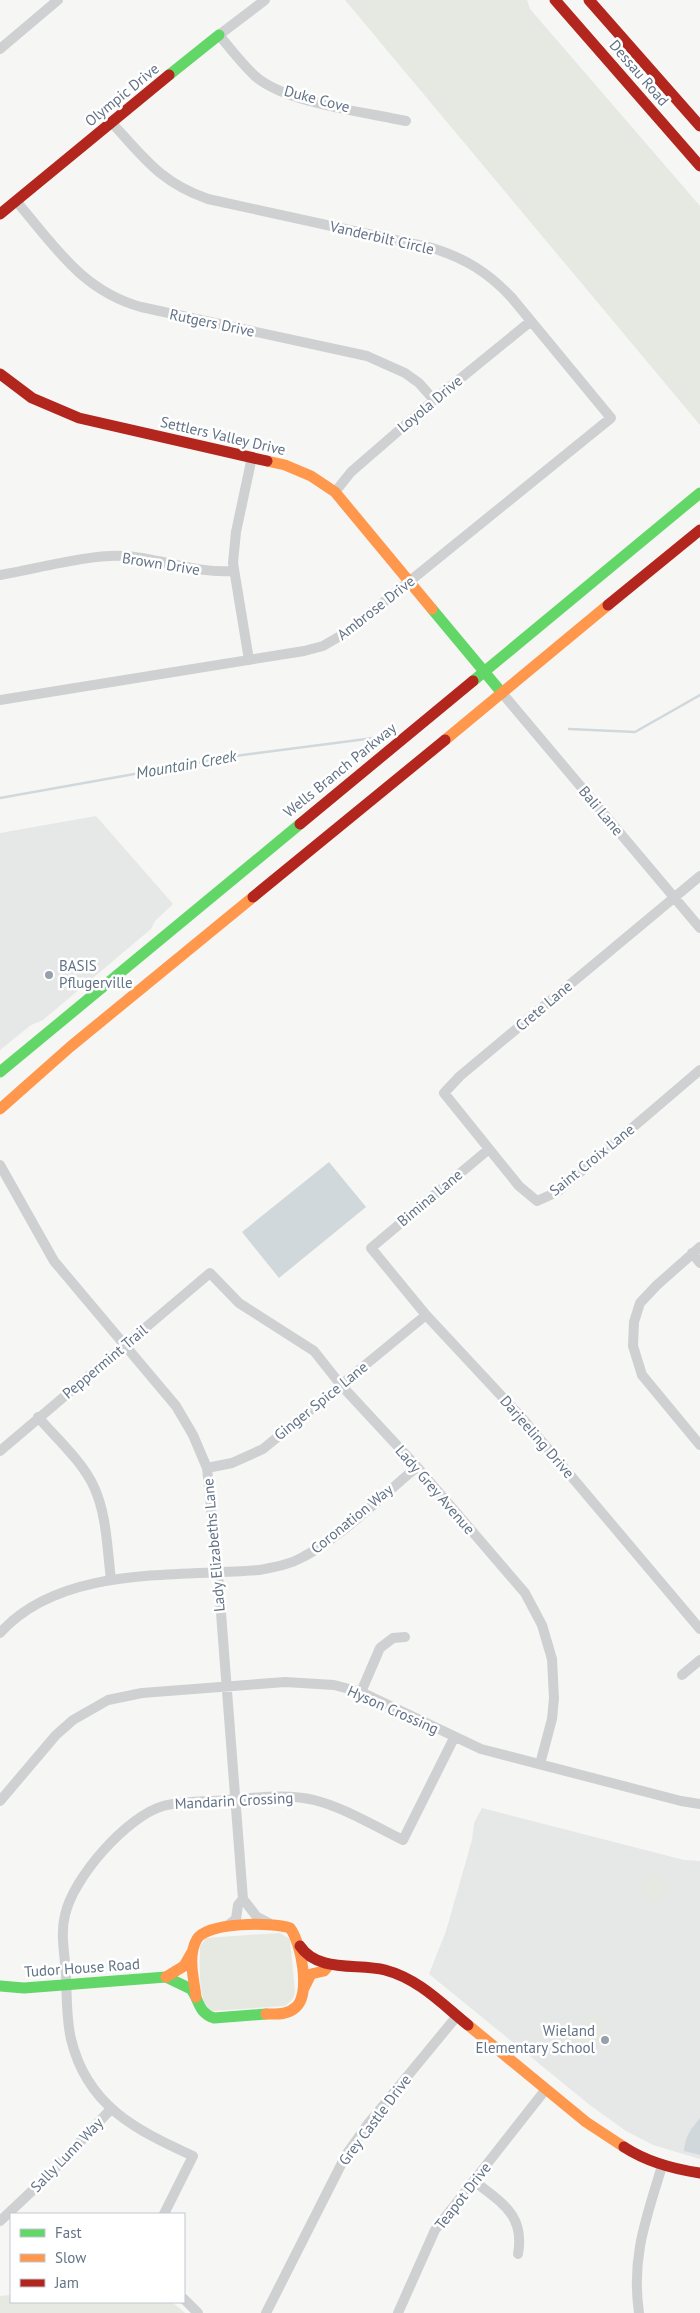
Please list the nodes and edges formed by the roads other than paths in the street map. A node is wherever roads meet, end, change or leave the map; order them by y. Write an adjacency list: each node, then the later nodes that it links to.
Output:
1 (58, 0): 6 (street)
2 (265, 0): 5 (street, Olympic Drive)
3 (555, 0): 10 (main road, Dessau Road)
4 (589, 0): 9 (main road, Dessau Road)
5 (219, 35): 7 (street, Duke Cove); 8 (main road, Olympic Drive)
6 (0, 48)
7 (406, 121)
8 (112, 123): 11 (main road, Olympic Drive); 13 (street, Vanderbilt Circle)
9 (700, 126)
10 (700, 166)
11 (16, 201): 12 (main road, Olympic Drive); 15 (street, Rutgers Drive)
12 (0, 214)
13 (532, 321): 15 (street, Loyola Drive); 16 (street, Vanderbilt Circle)
14 (0, 374): 17 (main road, Settlers Valley Drive)
15 (434, 400): 18 (street, Loyola Drive)
16 (611, 418): 23 (street, Ambrose Drive)
17 (252, 457): 18 (main road, Settlers Valley Drive); 21 (street)
18 (335, 492): 23 (main road, Settlers Valley Drive)
19 (700, 493): 25 (main road, Wells Branch Parkway)
20 (700, 530): 26 (main road)
21 (233, 571): 22 (street, Brown Drive); 24 (street)
22 (0, 575)
23 (410, 582): 24 (street, Ambrose Drive); 25 (main road, Settlers Valley Drive)
24 (249, 660): 27 (street, Ambrose Drive)
25 (484, 671): 26 (main road, Settlers Valley Drive); 32 (main road, Wells Branch Parkway)
26 (502, 693): 29 (street, Bali Lane); 33 (main road)
27 (0, 700)
28 (700, 876): 29 (street, Crete Lane)
29 (674, 898): 30 (street, Bali Lane); 34 (street, Crete Lane)
30 (700, 928)
31 (700, 1070): 34 (street, Saint Croix Lane)
32 (0, 1072)
33 (0, 1109)
34 (489, 1149): 36 (street, Bimina Lane)
35 (0, 1165): 41 (street, Lady Elizabeths Lane)
36 (371, 1248): 40 (street, Darjeeling Drive)
37 (696, 1250): 38 (street); 44 (street)
38 (700, 1263)
39 (210, 1273): 41 (street, Peppermint Trail); 42 (street, Lady Grey Avenue)
40 (426, 1315): 42 (street, Ginger Spice Lane); 50 (street, Darjeeling Drive)
41 (126, 1345): 43 (street, Peppermint Trail); 47 (street, Lady Elizabeths Lane)
42 (341, 1385): 46 (street, Lady Grey Avenue); 47 (street, Ginger Spice Lane)
43 (38, 1418): 45 (street, Peppermint Trail); 49 (street)
44 (700, 1445)
45 (0, 1451)
46 (417, 1467): 48 (street, Coronation Way); 58 (street, Lady Grey Avenue)
47 (207, 1468): 48 (street, Lady Elizabeths Lane)
48 (218, 1574): 49 (street, Coronation Way); 55 (street, Lady Elizabeths Lane)
49 (111, 1579): 51 (street, Coronation Way)
50 (700, 1630)
51 (0, 1633)
52 (405, 1637): 56 (street)
53 (700, 1660): 54 (street)
54 (682, 1675)
55 (225, 1686): 56 (street, Hyson Crossing); 59 (street, Lady Elizabeths Lane); 60 (street, Hyson Crossing)
56 (361, 1692): 57 (street, Hyson Crossing)
57 (454, 1738): 58 (street, Hyson Crossing); 59 (street, Mandarin Crossing)
58 (540, 1764): 61 (street, Hyson Crossing)
59 (234, 1800): 62 (street, Lady Elizabeths Lane); 69 (street, Mandarin Crossing)
60 (0, 1801)
61 (700, 1804)
62 (243, 1899): 63 (street); 64 (street, Lady Elizabeths Lane)
63 (274, 1925): 64 (main road, Tudor House Road); 65 (main road, Tudor House Road)
64 (223, 1928): 66 (main road, Tudor House Road)
65 (300, 1946): 67 (main road, Tudor House Road); 71 (main road)
66 (192, 1952): 68 (main road, Tudor House Road); 72 (main road, Tudor House Road)
67 (329, 1965): 71 (main road, Tudor House Road); 73 (main road, Tudor House Road)
68 (166, 1977): 69 (main road, Tudor House Road); 72 (main road, Tudor House Road)
69 (66, 1985): 70 (main road, Tudor House Road); 75 (street, Mandarin Crossing)
70 (0, 1986)
71 (303, 1990): 72 (main road, Tudor House Road)
72 (196, 1997)
73 (457, 2016): 74 (main road, Tudor House Road); 84 (street, Grey Castle Drive)
74 (546, 2089): 76 (main road, Tudor House Road); 78 (street, Teapot Drive)
75 (111, 2109): 79 (street, Mandarin Crossing); 80 (street, Sally Lunn Way)
76 (662, 2166): 77 (main road, Tudor House Road); 86 (street)
77 (700, 2173)
78 (474, 2182): 81 (street); 85 (street, Teapot Drive)
79 (165, 2213)
80 (0, 2221)
81 (518, 2254)
82 (185, 2300): 83 (street)
83 (198, 2313)
84 (266, 2313)
85 (398, 2313)
86 (639, 2313)

